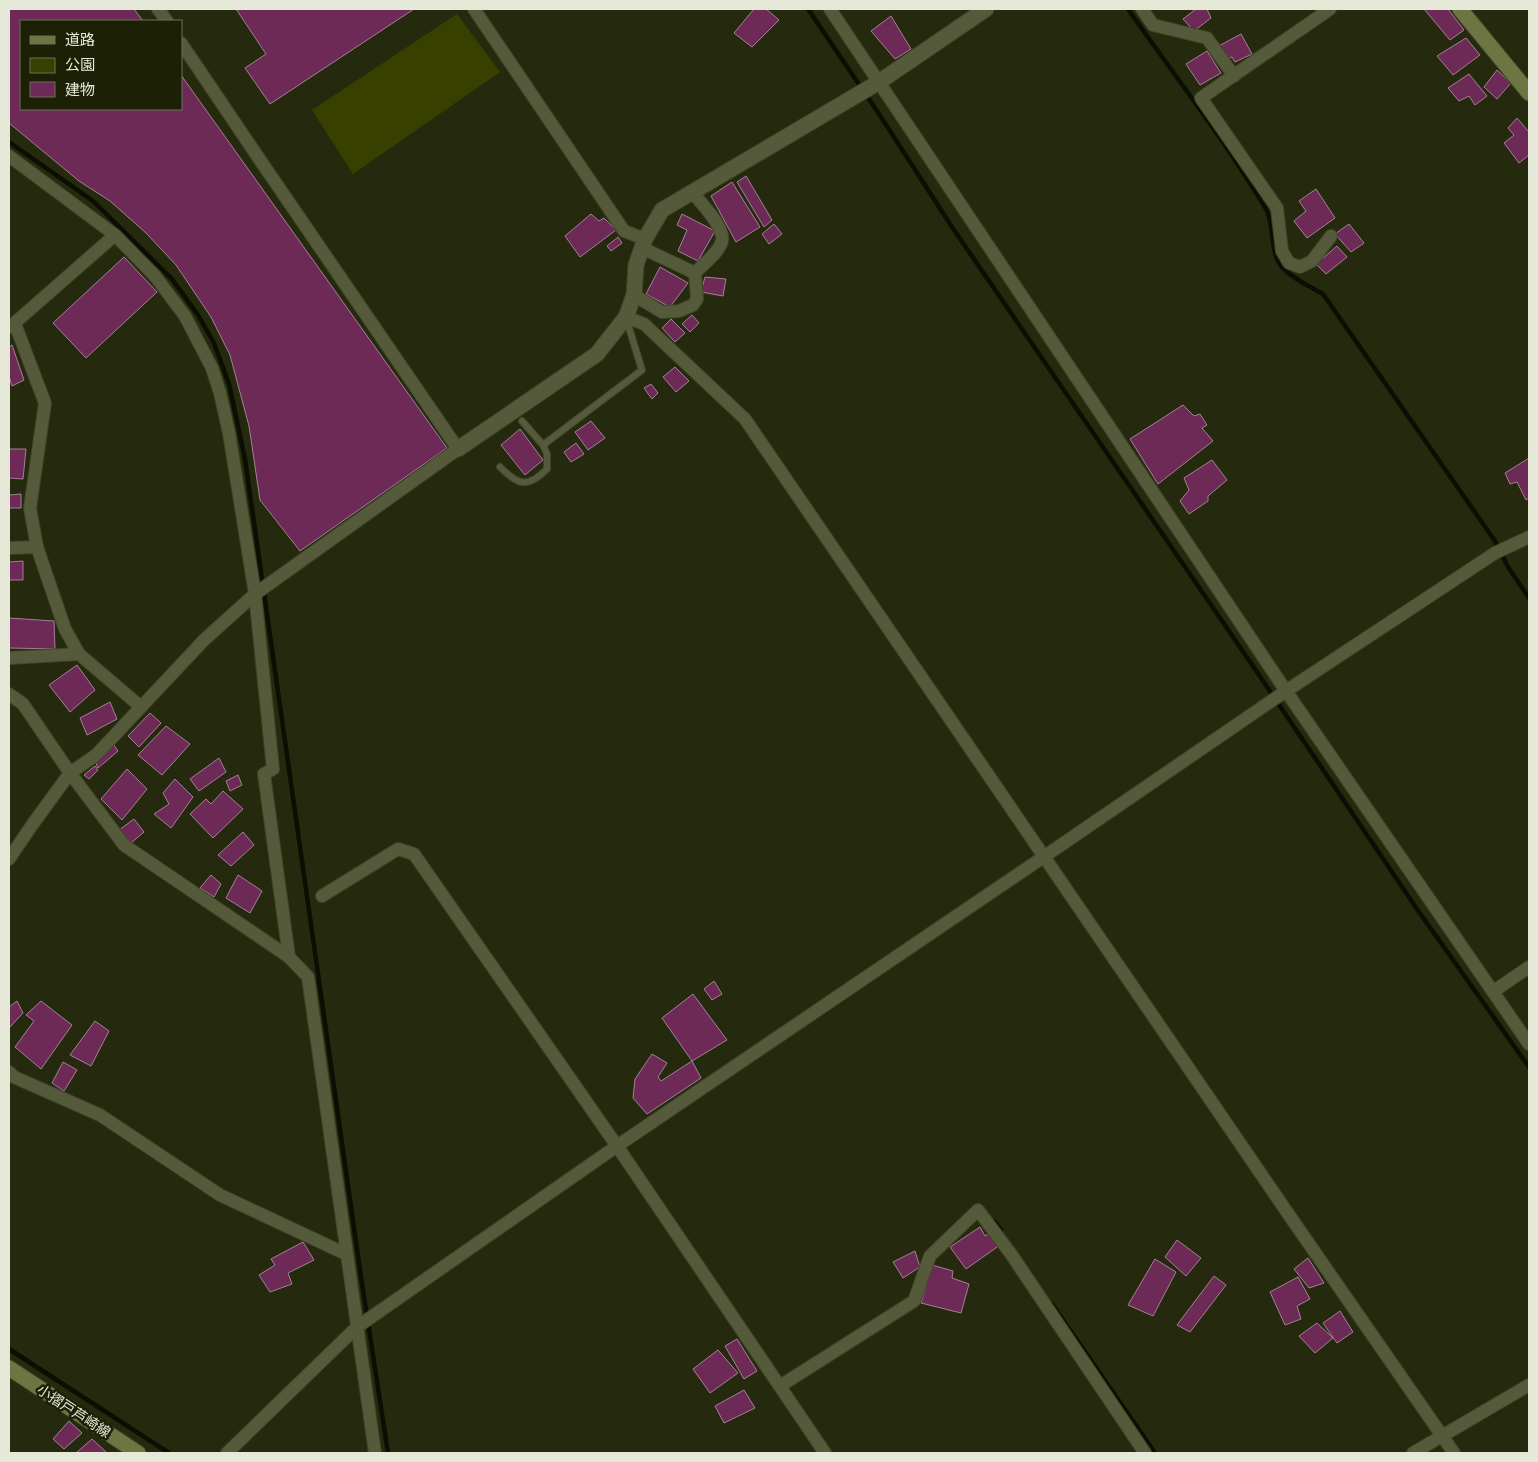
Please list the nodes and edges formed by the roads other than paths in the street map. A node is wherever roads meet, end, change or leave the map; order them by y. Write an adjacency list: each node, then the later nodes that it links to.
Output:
1 (158, 9): 8 (street)
2 (474, 9): 17 (street)
3 (830, 9): 11 (street)
4 (986, 9): 11 (street)
5 (1142, 9): 10 (street)
6 (1330, 9): 10 (street)
7 (1460, 9): 12 (main road)
8 (166, 20)
9 (182, 44): 24 (street)
10 (1234, 76): 16 (street)
11 (879, 82): 14 (street); 32 (street)
12 (1529, 93)
13 (9, 156): 15 (street)
14 (692, 192): 17 (street); 18 (street)
15 (115, 235): 21 (street); 29 (street)
16 (1331, 236)
17 (643, 244): 18 (street); 19 (street)
18 (694, 273): 19 (street)
19 (634, 296): 20 (street)
20 (626, 317): 23 (lane); 24 (street); 36 (street)
21 (12, 326): 27 (street)
22 (522, 421): 23 (lane)
23 (543, 445): 25 (lane)
24 (458, 449): 29 (street)
25 (500, 467)
26 (1529, 537): 32 (street)
27 (37, 546): 28 (street); 30 (street)
28 (9, 548)
29 (255, 594): 34 (street); 39 (street)
30 (79, 654): 31 (street); 34 (street)
31 (9, 658)
32 (1286, 691): 36 (street); 41 (street)
33 (9, 694): 35 (street)
34 (141, 707): 35 (street)
35 (70, 774): 37 (street); 39 (street)
36 (1045, 856): 44 (street); 50 (street)
37 (9, 859)
38 (322, 896): 44 (street)
39 (289, 957): 45 (street)
40 (1529, 966): 41 (street)
41 (1494, 991): 42 (street)
42 (1529, 1044)
43 (9, 1072): 45 (street)
44 (617, 1146): 46 (street); 49 (street)
45 (346, 1254): 46 (street)
46 (357, 1327): 52 (street); 53 (street)
47 (9, 1368): 51 (main road, 小摺戸芦崎線)
48 (1529, 1385): 50 (street)
49 (780, 1386): 54 (street); 55 (street)
50 (1442, 1436): 56 (street); 57 (street)
51 (138, 1453)
52 (227, 1453)
53 (375, 1453)
54 (825, 1453)
55 (1145, 1453)
56 (1413, 1453)
57 (1454, 1453)

